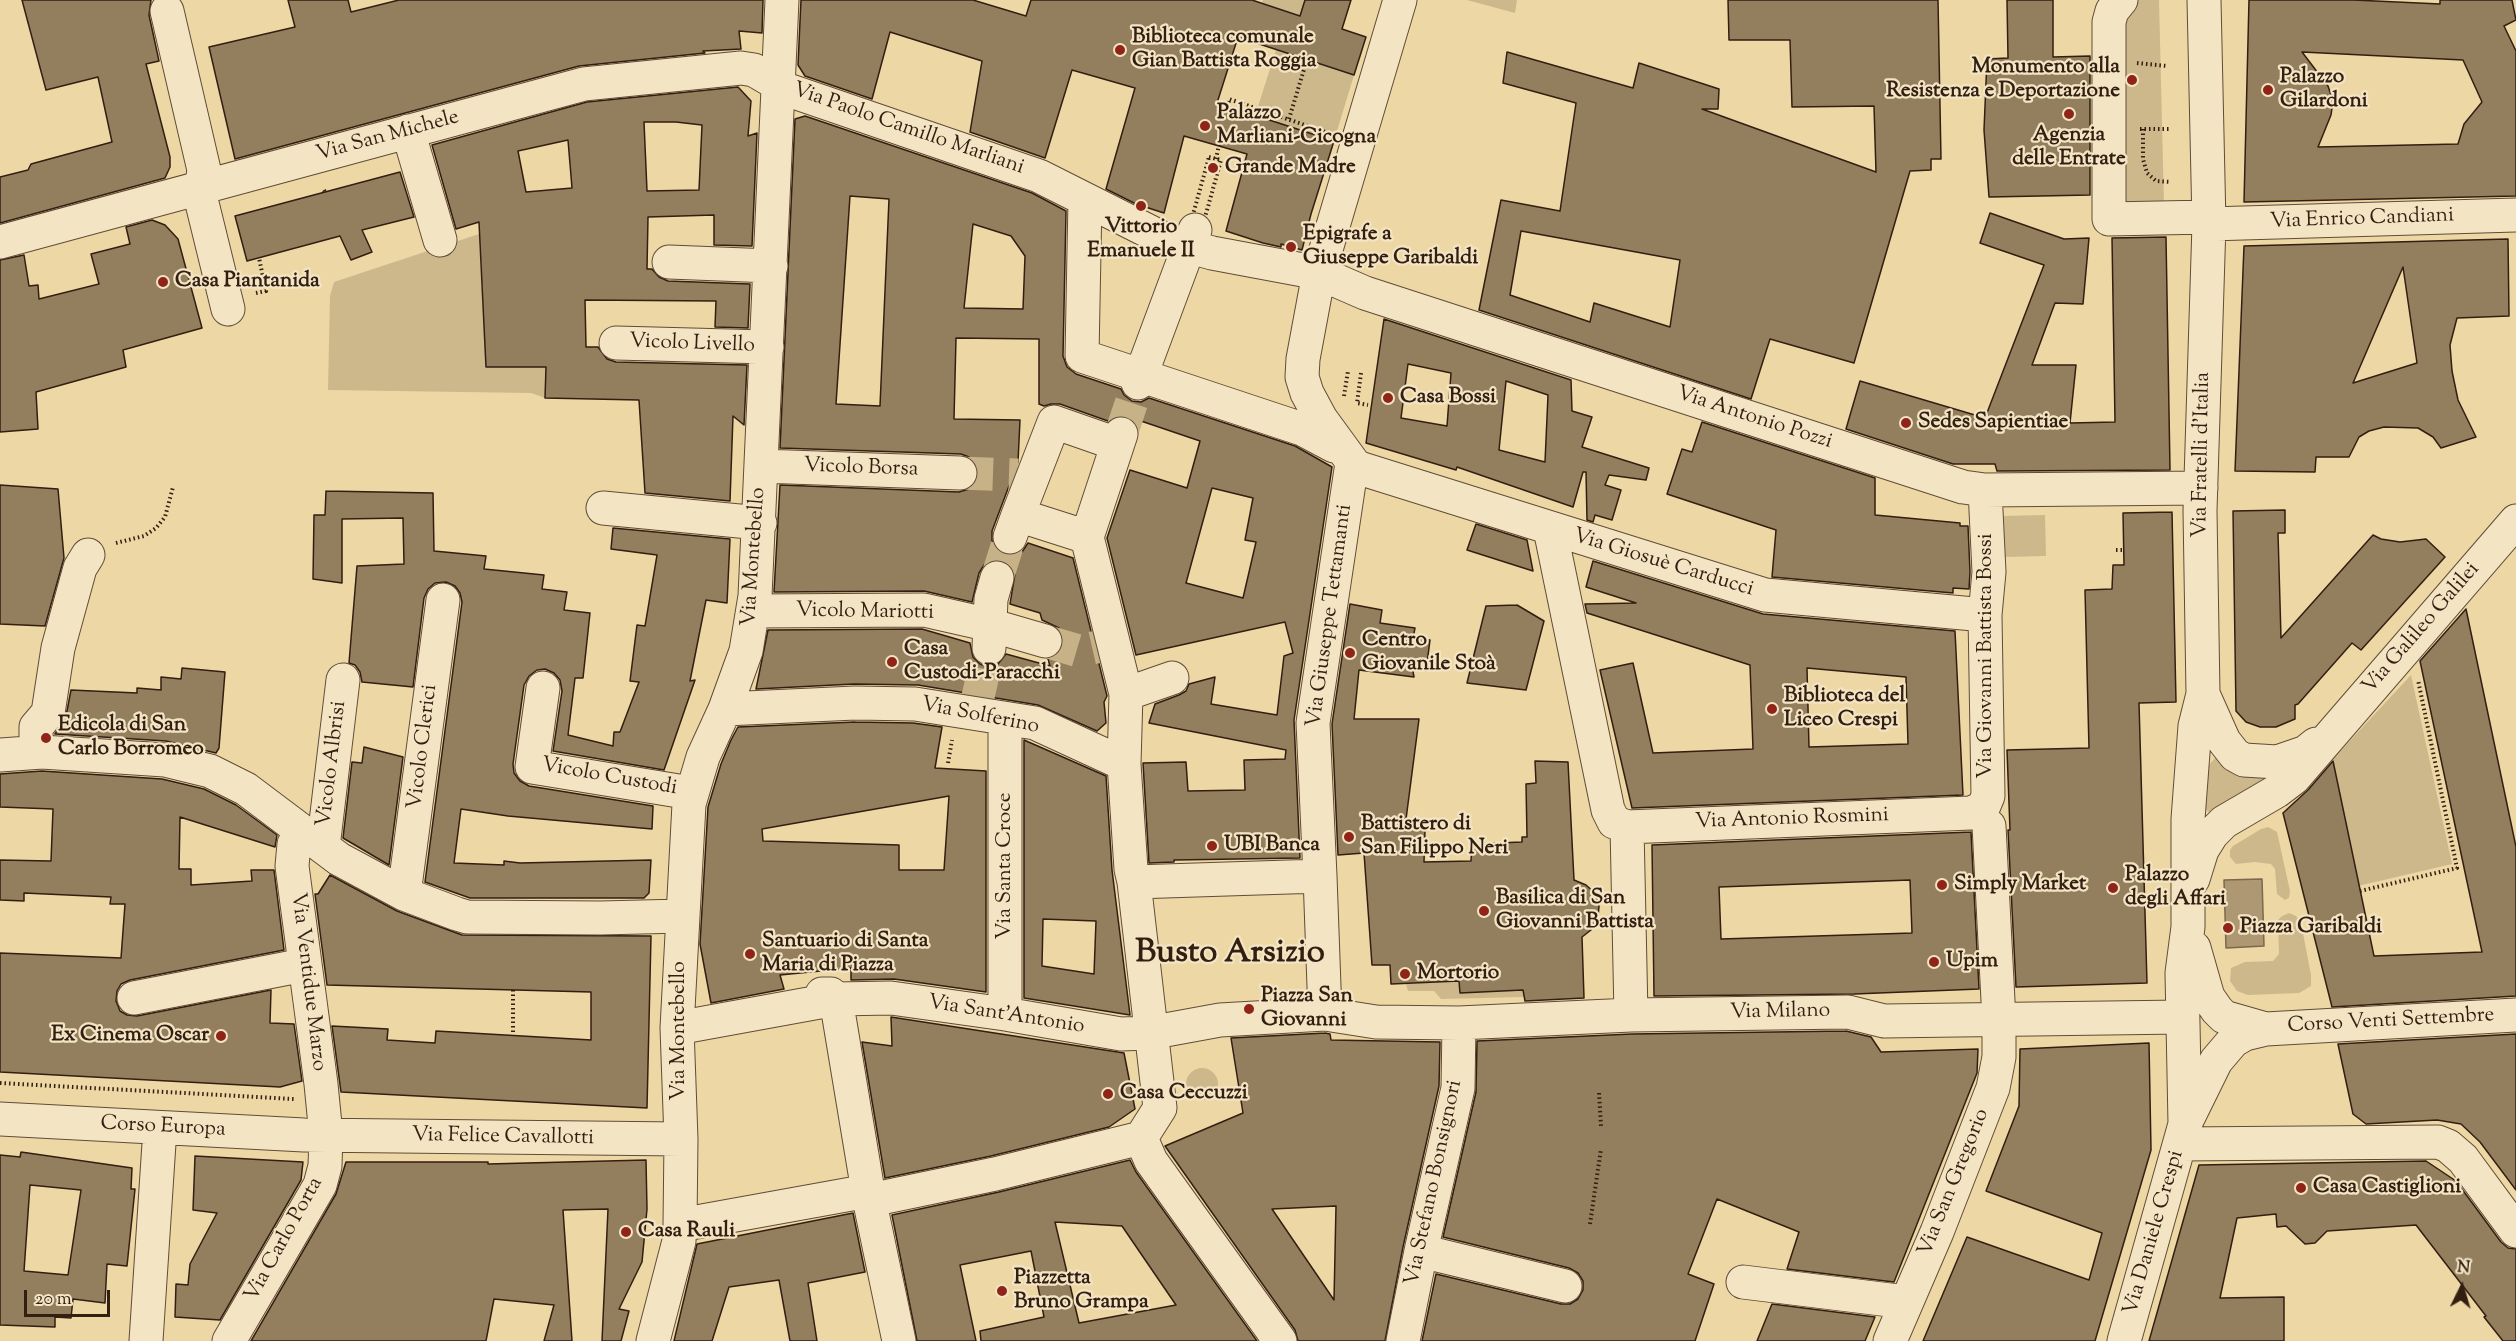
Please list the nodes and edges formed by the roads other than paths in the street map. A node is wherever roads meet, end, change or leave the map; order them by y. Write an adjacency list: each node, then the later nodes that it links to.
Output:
1 (782, 0): 6 (street, Via Montebello)
2 (1400, 0): 17 (street)
3 (2121, 0): 11 (street)
4 (2204, 0): 11 (street, Via Fratelli d'Italia)
5 (167, 11): 8 (street)
6 (778, 83): 7 (street, Via San Michele); 9 (street, Via Paolo Camillo Marliani); 16 (street, Via Montebello)
7 (408, 131): 8 (street, Via San Michele); 13 (street)
8 (203, 187): 14 (street, Via San Michele); 18 (street)
9 (1085, 199): 12 (street, Via Paolo Camillo Marliani); 21 (street, Via Giosuè Carducci)
10 (2516, 215): 11 (street, Via Enrico Candiani)
11 (2208, 221): 26 (street, Via Fratelli d'Italia)
12 (1192, 238): 17 (street, Via Antonio Pozzi); 21 (street)
13 (440, 240)
14 (0, 242)
15 (669, 262): 16 (street)
16 (771, 266): 20 (street, Via Montebello)
17 (1311, 272): 22 (street); 23 (street); 27 (street, Via Antonio Pozzi)
18 (237, 302)
19 (616, 343): 20 (street, Vicolo Livello)
20 (767, 347): 24 (street, Via Montebello)
21 (1139, 379): 22 (street, Via Giosuè Carducci)
22 (1281, 422): 23 (street, Via Giosuè Carducci)
23 (1343, 454): 31 (street, Via Giosuè Carducci); 55 (street, Via Giuseppe Tettamanti)
24 (761, 466): 25 (street, Vicolo Borsa); 30 (street, Via Montebello)
25 (960, 473)
26 (2201, 488): 27 (street, Via Antonio Pozzi); 44 (street, Via Fratelli d'Italia)
27 (1985, 490): 37 (street, Via Giovanni Battista Bossi)
28 (603, 508): 30 (street)
29 (2516, 521): 47 (street, Via Galileo Galilei)
30 (760, 523): 36 (street, Via Montebello)
31 (1550, 529): 37 (street, Via Giosuè Carducci); 53 (street)
32 (1087, 537): 32 (street); 43 (street)
33 (88, 555): 48 (street)
34 (997, 578): 38 (street)
35 (443, 600): 57 (street, Vicolo Clerici)
36 (757, 611): 38 (street, Vicolo Mariotti); 45 (street, Via Montebello)
37 (1985, 615): 52 (street, Via Giovanni Battista Bossi)
38 (989, 637): 39 (street, Vicolo Mariotti)
39 (1045, 641)
40 (1172, 678): 43 (street)
41 (343, 680): 54 (street, Vicolo Albrisi)
42 (543, 688): 51 (street, Vicolo Custodi)
43 (1125, 694): 50 (street)
44 (2203, 694): 47 (street); 58 (street)
45 (724, 709): 46 (street, Via Solferino); 51 (street, Via Montebello)
46 (986, 711): 50 (street, Via Solferino); 63 (street, Via Santa Croce)
47 (2328, 736): 58 (street)
48 (36, 752): 49 (street); 54 (street)
49 (0, 755)
50 (1124, 764): 56 (street)
51 (691, 793): 59 (street, Via Montebello)
52 (1980, 820): 53 (street, Via Antonio Rosmini); 68 (street)
53 (1621, 824): 65 (street)
54 (312, 839): 57 (street); 60 (street, Via Ventidue Marzo)
55 (1319, 866): 56 (street); 64 (street)
56 (1132, 875): 72 (street)
57 (404, 894): 59 (street)
58 (2188, 913): 67 (street); 71 (street)
59 (683, 916): 70 (street, Via Montebello)
60 (304, 965): 62 (street); 76 (street, Via Ventidue Marzo)
61 (829, 996): 63 (street, Via Sant'Antonio); 70 (street, Via Sant'Antonio); 79 (street)
62 (134, 998)
63 (1005, 1014): 72 (street, Via Sant'Antonio)
64 (1325, 1014): 69 (street, Via Milano); 72 (street)
65 (1631, 1015): 68 (street, Via Milano); 69 (street, Via Milano)
66 (2516, 1015): 71 (street, Corso Venti Settembre)
67 (2182, 1017): 68 (street, Via Milano); 75 (street)
68 (1999, 1020): 85 (street, Via San Gregorio)
69 (1460, 1023): 82 (street, Via Stefano Bonsignori)
70 (677, 1028): 78 (street, Via Montebello)
71 (2266, 1029): 75 (street)
72 (1135, 1034): 77 (street)
73 (0, 1119): 74 (street, Corso Europa)
74 (160, 1128): 76 (street, Corso Europa); 86 (street)
75 (2183, 1134): 81 (street); 93 (street, Via Daniele Crespi)
76 (326, 1135): 78 (street, Via Felice Cavallotti); 87 (street, Via Carlo Porta)
77 (1141, 1138): 79 (street); 90 (street)
78 (681, 1139): 80 (street, Via Montebello)
79 (869, 1197): 80 (street); 89 (street)
80 (680, 1225): 88 (street, Via Montebello)
81 (2516, 1231)
82 (1420, 1251): 84 (street); 91 (street, Via Stefano Bonsignori)
83 (1743, 1282): 85 (street)
84 (1565, 1286)
85 (1906, 1302): 92 (street, Via San Gregorio)
86 (146, 1341)
87 (229, 1341)
88 (653, 1341)
89 (899, 1341)
90 (1280, 1341)
91 (1403, 1341)
92 (1890, 1341)
93 (2124, 1341)

